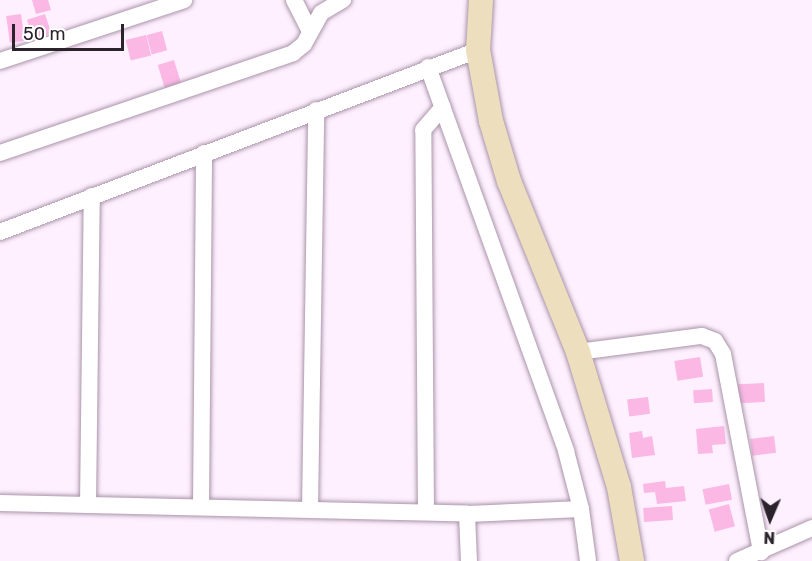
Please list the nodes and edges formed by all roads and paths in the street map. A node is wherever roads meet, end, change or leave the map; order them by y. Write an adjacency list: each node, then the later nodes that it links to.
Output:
1 (184, 0): 7 (street)
2 (294, 0): 5 (street)
3 (342, 0): 5 (street)
4 (481, 0): 6 (main road)
5 (309, 32): 11 (street)
6 (478, 50): 8 (street); 15 (main road)
7 (0, 61)
8 (428, 67): 9 (street); 10 (street)
9 (443, 107): 20 (street); 21 (street)
10 (316, 110): 12 (street); 19 (street)
11 (0, 153)
12 (204, 153): 13 (street); 18 (street)
13 (92, 196): 14 (street); 17 (street)
14 (0, 232)
15 (578, 352): 24 (street); 27 (main road)
16 (0, 503): 17 (street)
17 (88, 505): 18 (street)
18 (201, 507): 19 (street)
19 (310, 509): 21 (street)
20 (581, 509): 22 (street); 26 (street)
21 (426, 512): 22 (street)
22 (467, 514): 25 (street)
23 (812, 528): 24 (street)
24 (761, 552): 28 (street)
25 (469, 561)
26 (588, 561)
27 (632, 561)
28 (737, 561)

